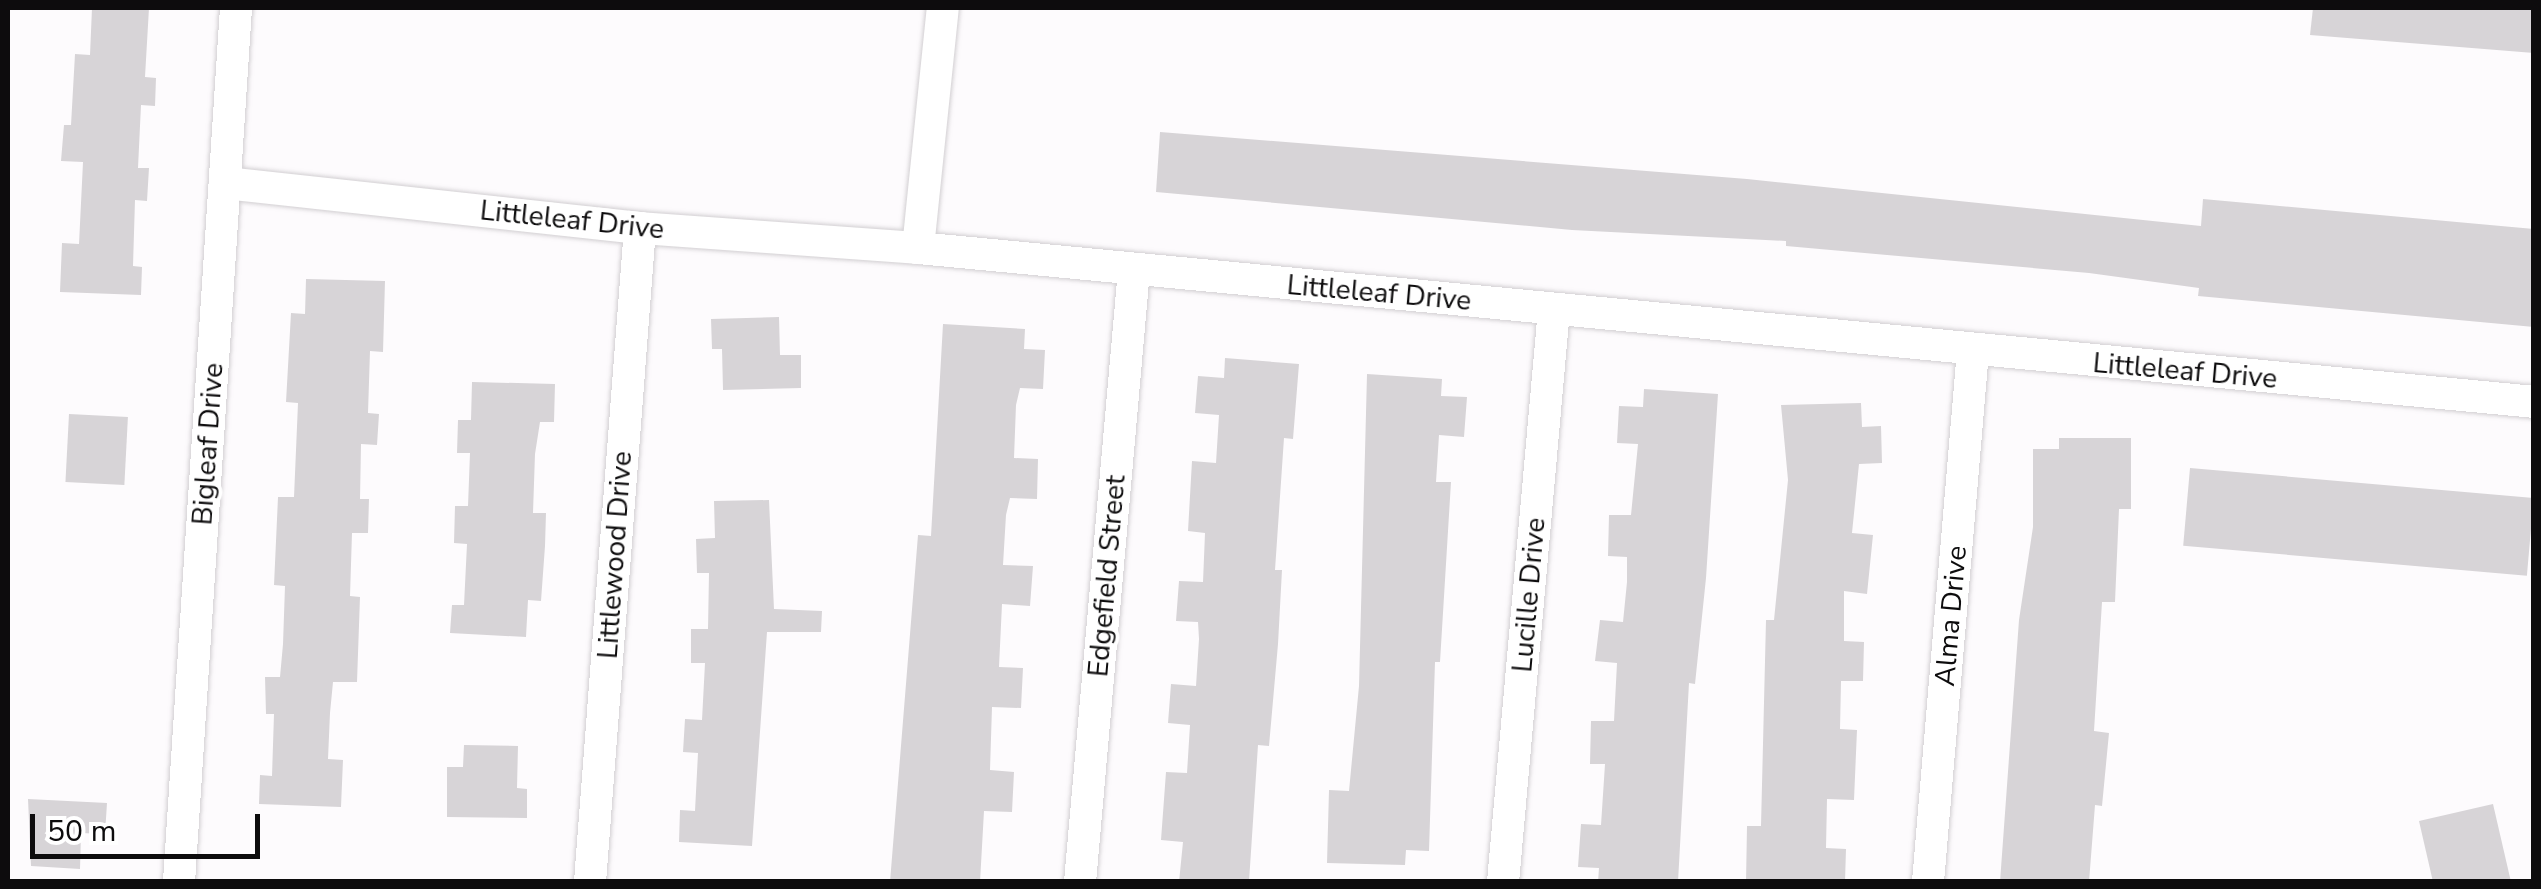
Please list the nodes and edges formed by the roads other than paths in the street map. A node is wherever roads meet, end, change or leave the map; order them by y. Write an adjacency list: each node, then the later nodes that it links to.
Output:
1 (236, 8): 3 (street, Bigleaf Drive)
2 (943, 8): 5 (street)
3 (224, 183): 4 (street, Littleleaf Drive); 10 (street, Bigleaf Drive)
4 (640, 228): 5 (street, Littleleaf Drive); 11 (street, Littlewood Drive)
5 (918, 248): 6 (street, Littleleaf Drive)
6 (1134, 270): 7 (street, Littleleaf Drive); 12 (street, Edgefield Street)
7 (1554, 309): 8 (street, Littleleaf Drive); 13 (street, Lucille Drive)
8 (1973, 352): 9 (street, Littleleaf Drive); 14 (street, Alma Drive)
9 (2534, 402)
10 (179, 882)
11 (590, 882)
12 (1080, 882)
13 (1504, 882)
14 (1928, 882)

